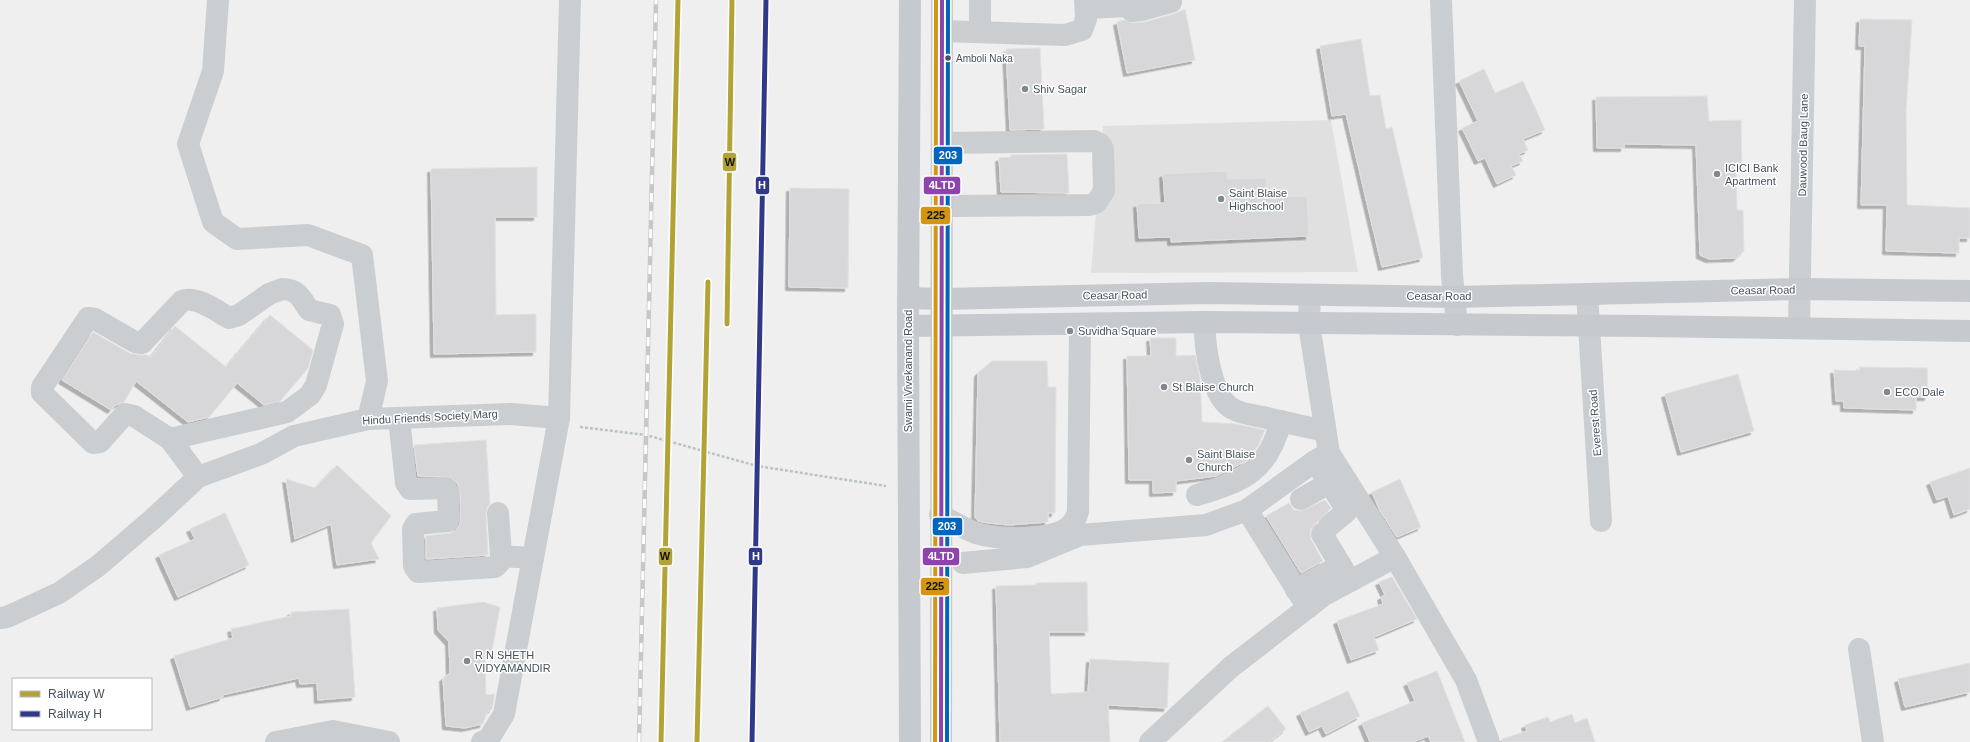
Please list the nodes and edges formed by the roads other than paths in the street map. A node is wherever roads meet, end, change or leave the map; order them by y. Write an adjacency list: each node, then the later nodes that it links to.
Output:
1 (218, 0): 34 (street)
2 (570, 0): 33 (street)
3 (910, 0): 20 (main road, Swami Vivekanand Road)
4 (942, 0): 11 (main road)
5 (980, 0): 12 (street)
6 (1441, 0): 19 (street)
7 (1805, 0): 15 (street, Dauwood Baug Lane)
8 (1171, 2): 9 (street)
9 (1132, 3): 10 (street)
10 (1085, 4): 12 (street)
11 (942, 32): 12 (street); 13 (main road)
12 (980, 32)
13 (942, 143): 14 (main road); 14 (street)
14 (943, 206): 21 (main road)
15 (1801, 289): 16 (main road, Ceasar Road); 18 (main road, Ceasar Road); 29 (street, Dauwood Baug Lane)
16 (1970, 290)
17 (1310, 294): 19 (main road, Ceasar Road); 21 (main road, Ceasar Road); 23 (street)
18 (1587, 294): 19 (main road, Ceasar Road); 26 (street, Everest Road)
19 (1455, 297): 25 (street)
20 (908, 298): 21 (main road, Ceasar Road); 27 (main road, Swami Vivekanand Road)
21 (942, 299): 28 (main road)
22 (1206, 322): 23 (main road); 24 (main road); 35 (street)
23 (1309, 324): 25 (main road); 36 (street)
24 (1080, 325): 28 (main road); 46 (street)
25 (1456, 325): 26 (main road)
26 (1589, 325): 29 (main road); 47 (street, Everest Road)
27 (908, 326): 28 (main road); 52 (main road, Swami Vivekanand Road)
28 (942, 327): 46 (main road)
29 (1799, 328): 30 (main road)
30 (1970, 331)
31 (287, 412): 37 (street); 38 (street); 38 (street)
32 (399, 418): 33 (street, Hindu Friends Society Marg); 34 (street, Hindu Friends Society Marg); 48 (street)
33 (559, 418): 50 (street)
34 (368, 419): 37 (street, Hindu Friends Society Marg)
35 (1281, 421): 36 (street); 42 (street)
36 (1325, 431): 39 (street)
37 (294, 436): 40 (street, Hindu Friends Society Marg)
38 (170, 439): 40 (street)
39 (1322, 457): 41 (street); 44 (street); 49 (street)
40 (198, 477): 57 (street, Hindu Friends Society Marg)
41 (1329, 483): 43 (street); 54 (street)
42 (1197, 495)
43 (1301, 499)
44 (1247, 510): 51 (street); 55 (street)
45 (498, 513): 48 (street)
46 (940, 515): 53 (main road)
47 (1601, 521)
48 (501, 556): 50 (street)
49 (1395, 557): 54 (street); 66 (street)
50 (533, 558): 63 (street)
51 (963, 563)
52 (909, 568): 53 (main road); 64 (main road, Swami Vivekanand Road)
53 (940, 568): 65 (main road)
54 (1346, 573): 55 (street); 56 (street)
55 (1296, 590): 56 (street)
56 (1308, 608): 59 (street)
57 (0, 618)
58 (1859, 649): 67 (street)
59 (1163, 737)
60 (298, 740): 61 (street); 62 (street)
61 (276, 742)
62 (389, 742)
63 (482, 742)
64 (910, 742)
65 (941, 742)
66 (1490, 742)
67 (1873, 742)

